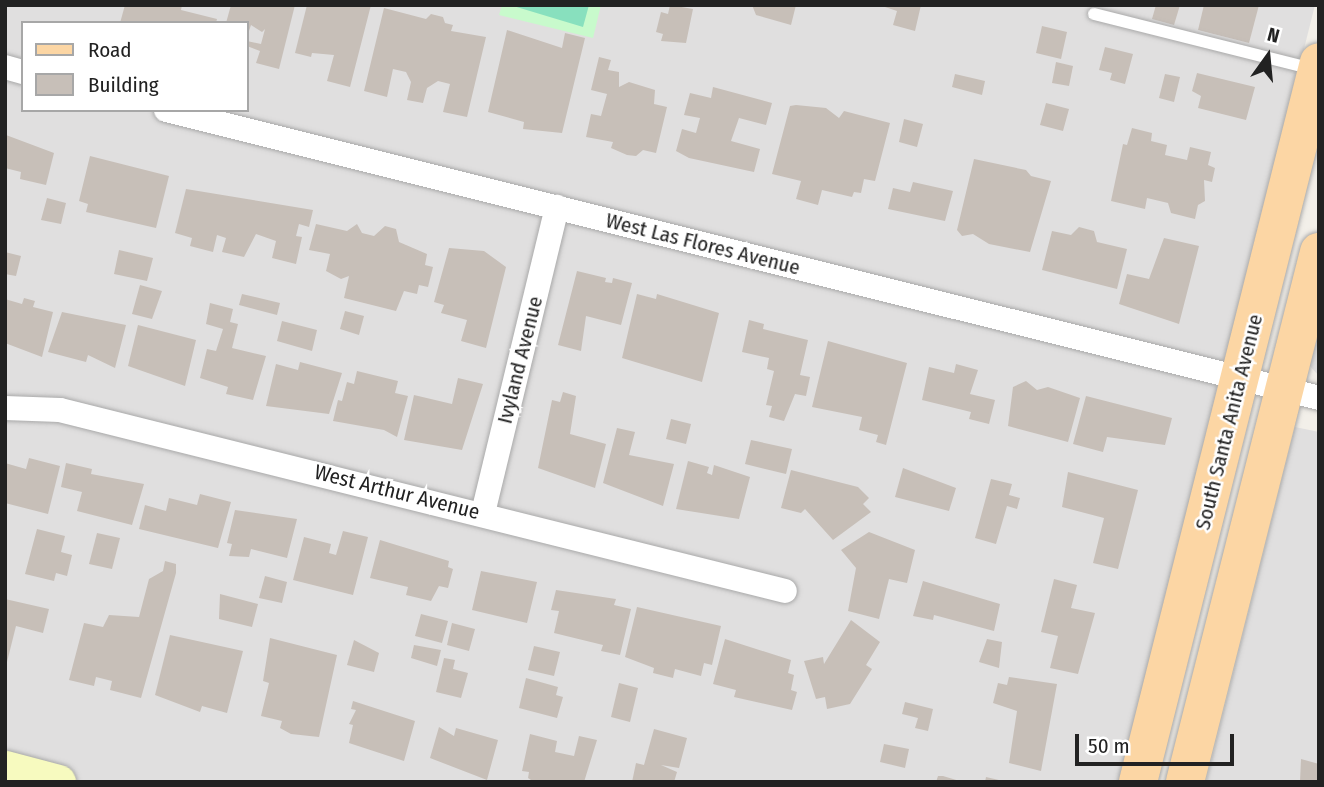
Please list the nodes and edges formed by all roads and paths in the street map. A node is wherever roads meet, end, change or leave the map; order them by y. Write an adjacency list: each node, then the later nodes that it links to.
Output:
1 (1094, 14): 2 (lane)
2 (1318, 66): 6 (main road, South Santa Anita Avenue)
3 (174, 112): 4 (street, West Las Flores Avenue)
4 (556, 207): 6 (street, West Las Flores Avenue); 9 (street, Ivyland Avenue)
5 (1319, 251): 7 (main road)
6 (1240, 378): 7 (street, West Las Flores Avenue); 13 (main road, South Santa Anita Avenue)
7 (1301, 393): 14 (main road)
8 (5, 408): 9 (street, West Arthur Avenue)
9 (483, 513): 10 (street, West Arthur Avenue)
10 (785, 590)
11 (5, 768): 12 (street)
12 (58, 782)
13 (1138, 782)
14 (1185, 782)

